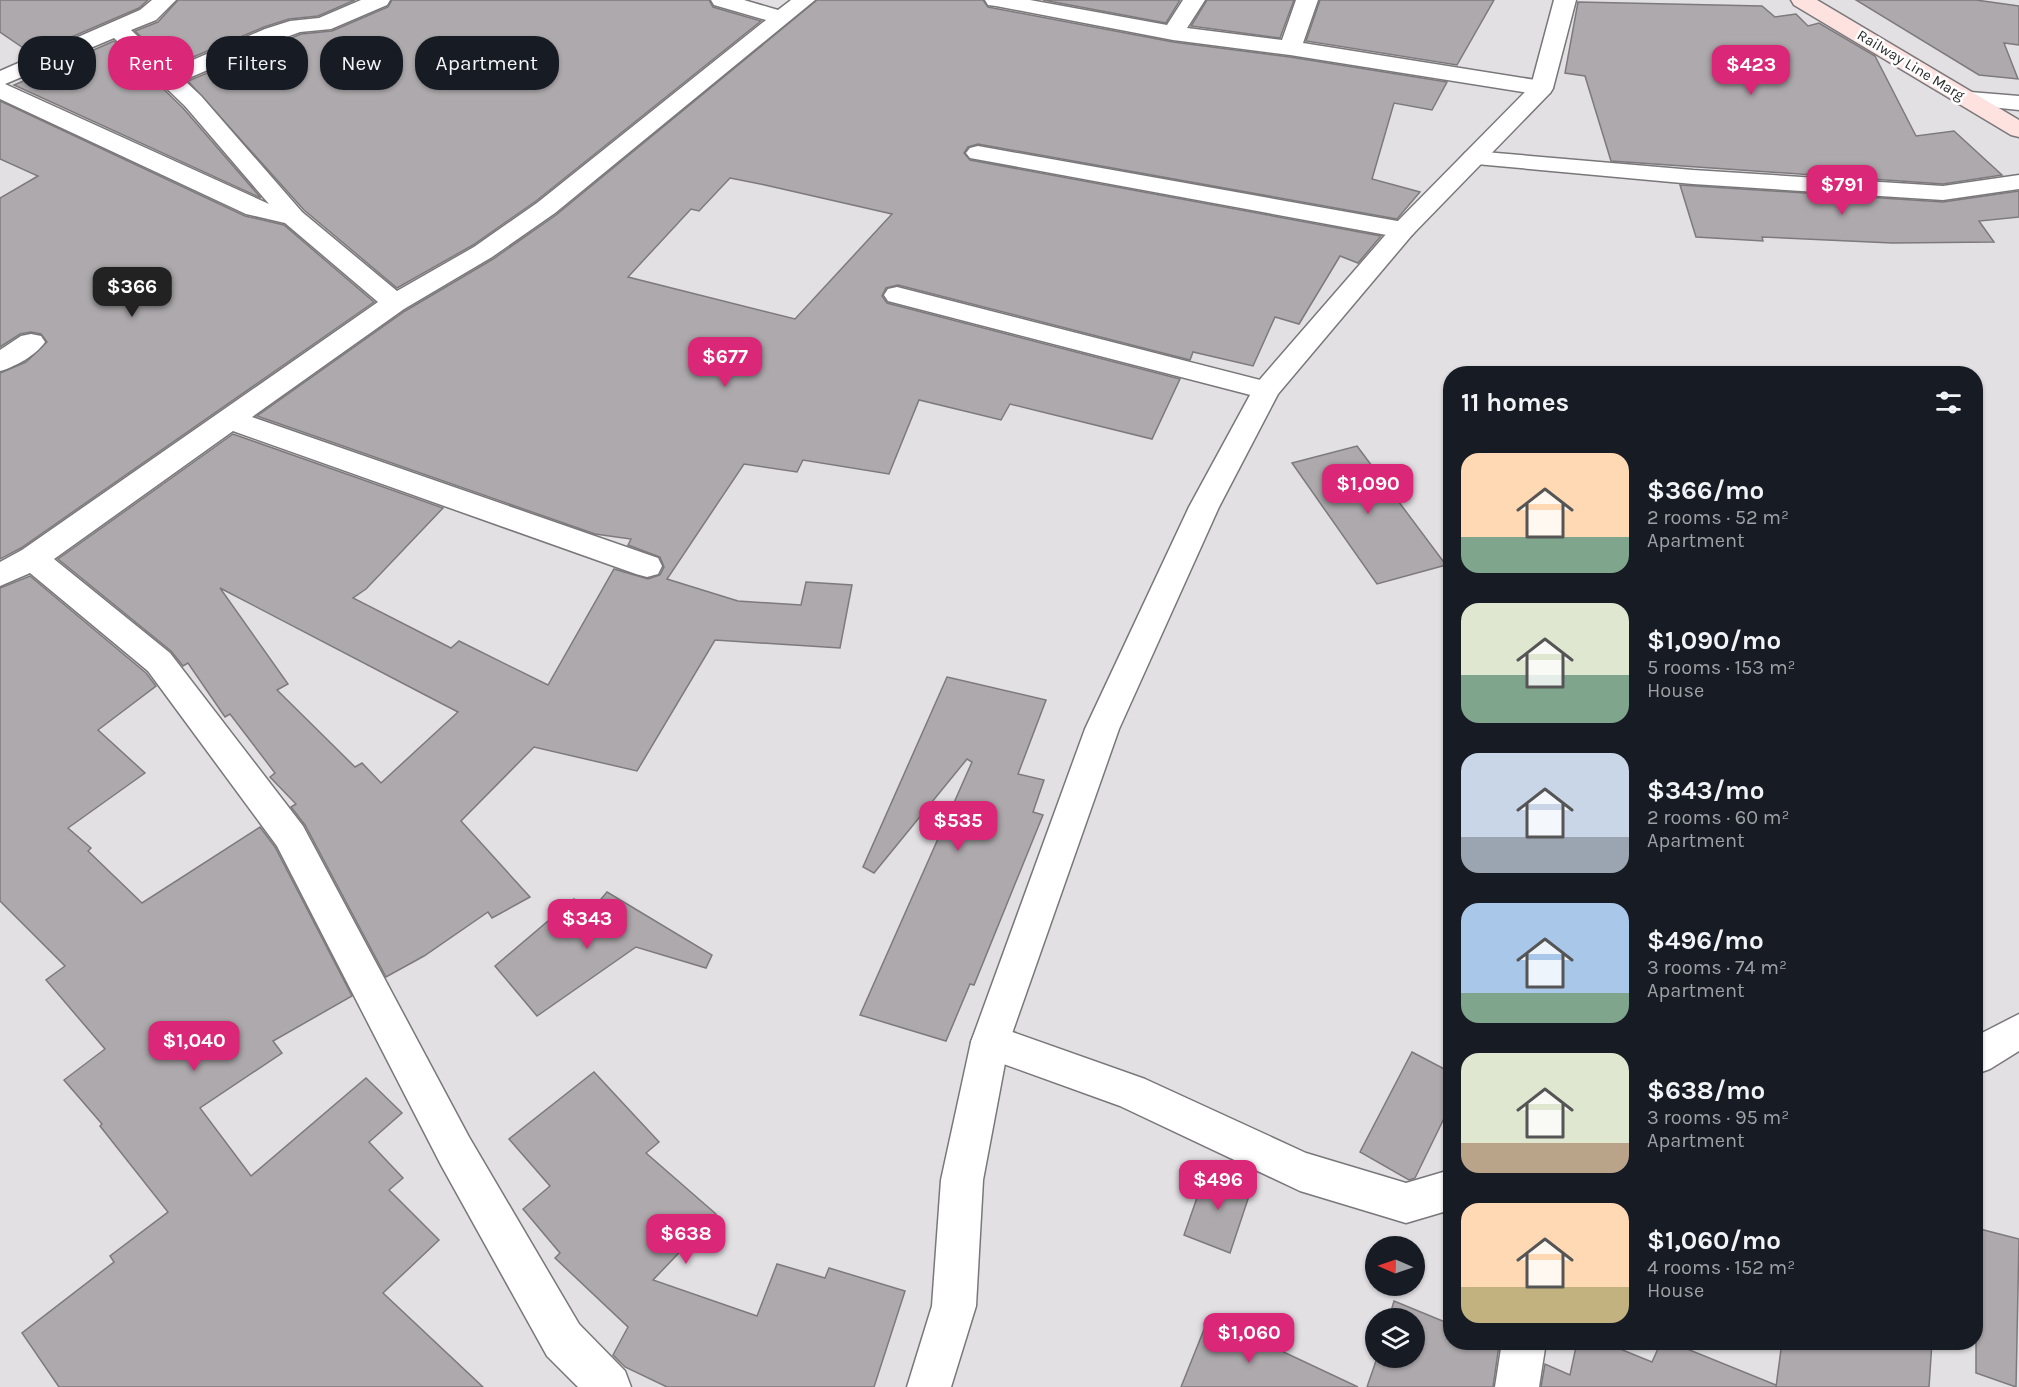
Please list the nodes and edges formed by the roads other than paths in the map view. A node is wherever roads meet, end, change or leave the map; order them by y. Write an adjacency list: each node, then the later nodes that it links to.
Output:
1 (165, 0): 11 (street)
2 (379, 0): 15 (street)
3 (722, 0): 10 (street)
4 (804, 0): 10 (street)
5 (996, 0): 12 (street)
6 (1194, 0): 12 (street)
7 (1306, 0): 14 (street)
8 (1565, 0): 17 (street)
9 (1802, 0): 20 (main road, Railway Line Marg)
10 (781, 18): 29 (street)
11 (117, 28): 13 (street); 16 (street)
12 (1173, 33): 14 (street)
13 (125, 36)
14 (1290, 48): 17 (street)
15 (194, 68)
16 (0, 79)
17 (1542, 88): 24 (street)
18 (0, 90): 26 (street)
19 (182, 90): 26 (street)
20 (1970, 99): 21 (street); 22 (main road, Railway Line Marg)
21 (2019, 103)
22 (2019, 130)
23 (978, 153): 27 (street)
24 (1473, 158): 25 (street); 27 (street)
25 (2019, 182)
26 (293, 217): 29 (street)
27 (1403, 230): 32 (street)
28 (897, 295): 32 (street)
29 (395, 303): 33 (street)
30 (31, 342): 31 (street)
31 (0, 362)
32 (1266, 390): 38 (street)
33 (232, 420): 34 (street); 35 (street)
34 (33, 558): 36 (street); 42 (street)
35 (647, 566)
36 (0, 575)
37 (2019, 1031): 39 (street)
38 (990, 1042): 40 (street); 43 (street)
39 (1983, 1052)
40 (1443, 1192)
41 (1523, 1350): 44 (street)
42 (609, 1387)
43 (928, 1387)
44 (1517, 1387)

